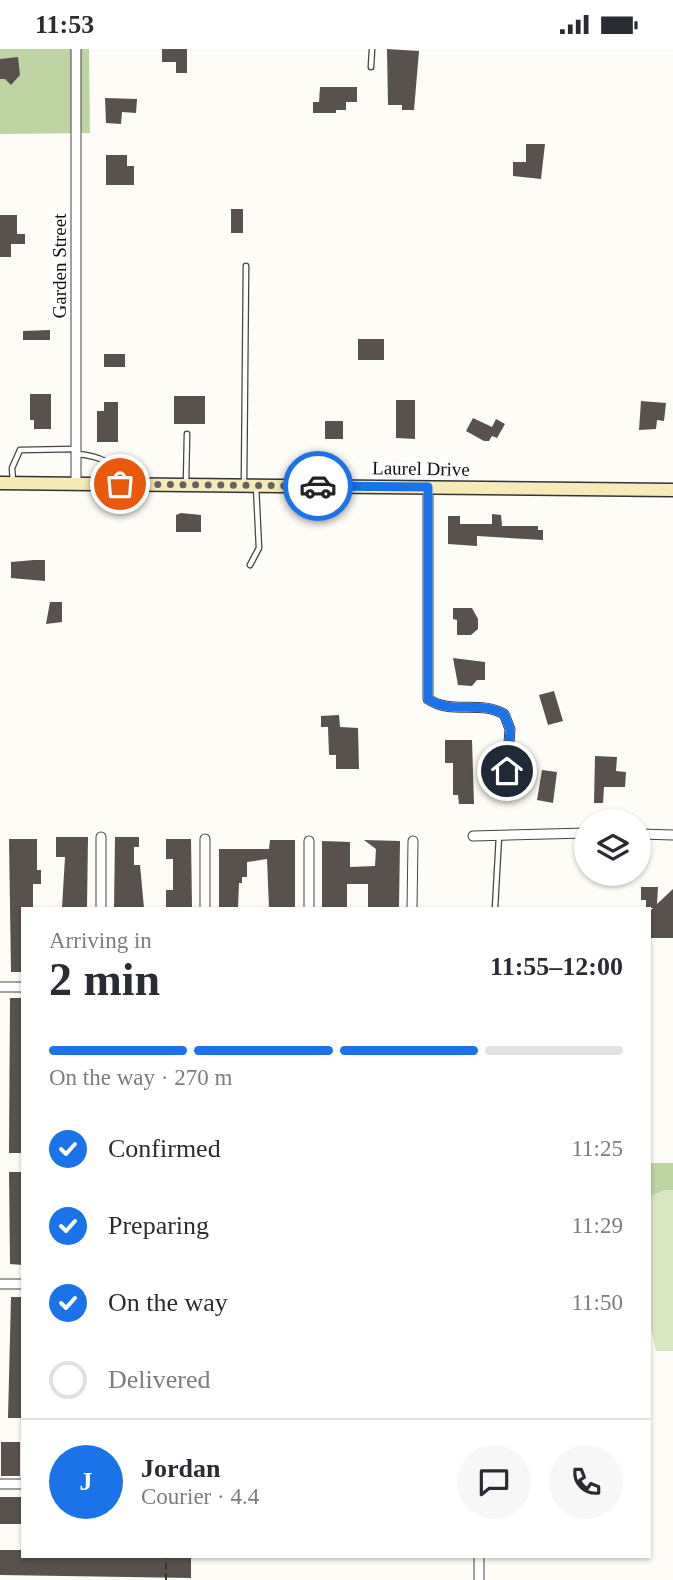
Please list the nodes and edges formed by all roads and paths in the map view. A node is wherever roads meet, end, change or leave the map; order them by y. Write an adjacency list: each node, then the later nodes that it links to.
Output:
1 (76, 49): 6 (street, Garden Street)
2 (372, 49): 3 (lane)
3 (371, 67)
4 (246, 266): 11 (lane)
5 (187, 434): 10 (lane)
6 (76, 451): 7 (lane); 8 (street, Garden Street); 9 (lane)
7 (6, 483): 8 (street, Laurel Drive)
8 (76, 484): 9 (street, Laurel Drive)
9 (120, 484): 10 (street, Laurel Drive)
10 (186, 485): 11 (street, Laurel Drive)
11 (250, 485): 12 (street, Laurel Drive); 14 (lane)
12 (428, 487): 13 (street, Laurel Drive); 15 (street)
13 (673, 490)
14 (250, 565)
15 (507, 771)
16 (574, 833): 18 (street)
17 (651, 834): 19 (street)
18 (499, 835): 20 (street); 29 (lane)
19 (673, 835)
20 (473, 836)
21 (101, 837): 25 (street)
22 (205, 839): 26 (street)
23 (309, 841): 27 (street)
24 (413, 841): 28 (street)
25 (101, 907)
26 (205, 907)
27 (309, 907)
28 (412, 907)
29 (495, 907)
30 (0, 987): 31 (street)
31 (21, 988)
32 (0, 1284): 33 (street)
33 (21, 1284)
34 (0, 1484): 35 (street)
35 (21, 1484)
36 (166, 1558): 38 (path)
37 (479, 1558): 39 (street)
38 (166, 1580)
39 (479, 1580)

